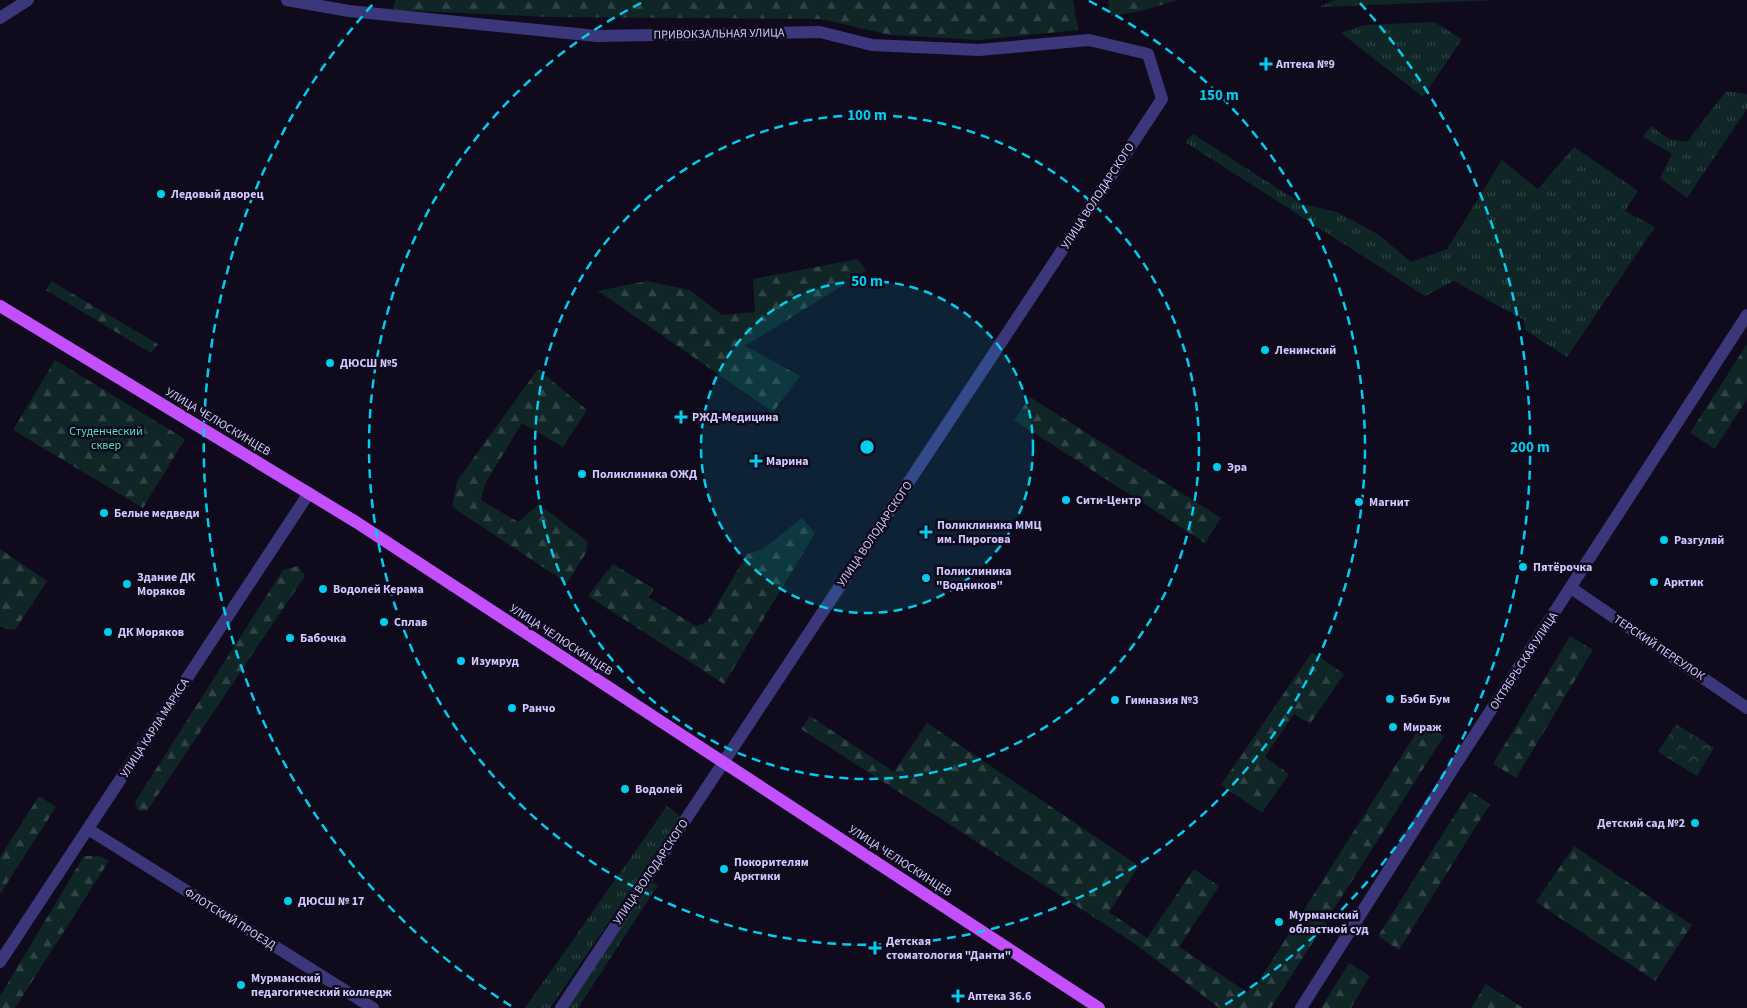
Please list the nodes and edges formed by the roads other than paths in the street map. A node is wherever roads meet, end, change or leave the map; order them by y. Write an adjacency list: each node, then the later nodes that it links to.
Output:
1 (28, 0): 3 (street)
2 (287, 0): 4 (street, ПРИВОКЗАЛЬНАЯ УЛИЦА)
3 (0, 18)
4 (1148, 54): 10 (street, УЛИЦА ВОЛОДАРСКОГО)
5 (0, 306): 7 (main road, УЛИЦА ЧЕЛЮСКИНЦЕВ)
6 (1747, 315): 8 (street, ОКТЯБРЬСКАЯ УЛИЦА)
7 (309, 493): 10 (main road, УЛИЦА ЧЕЛЮСКИНЦЕВ); 11 (street, УЛИЦА КАРЛА МАРКСА)
8 (1571, 588): 9 (street, ТЕРСКИЙ ПЕРЕУЛОК); 16 (street, ОКТЯБРЬСКАЯ УЛИЦА)
9 (1747, 708)
10 (723, 762): 14 (street, УЛИЦА ВОЛОДАРСКОГО); 15 (main road, УЛИЦА ЧЕЛЮСКИНЦЕВ)
11 (88, 829): 12 (street, УЛИЦА КАРЛА МАРКСА); 13 (street, ФЛОТСКИЙ ПРОЕЗД)
12 (0, 962)
13 (373, 1008)
14 (561, 1008)
15 (1099, 1008)
16 (1301, 1008)

